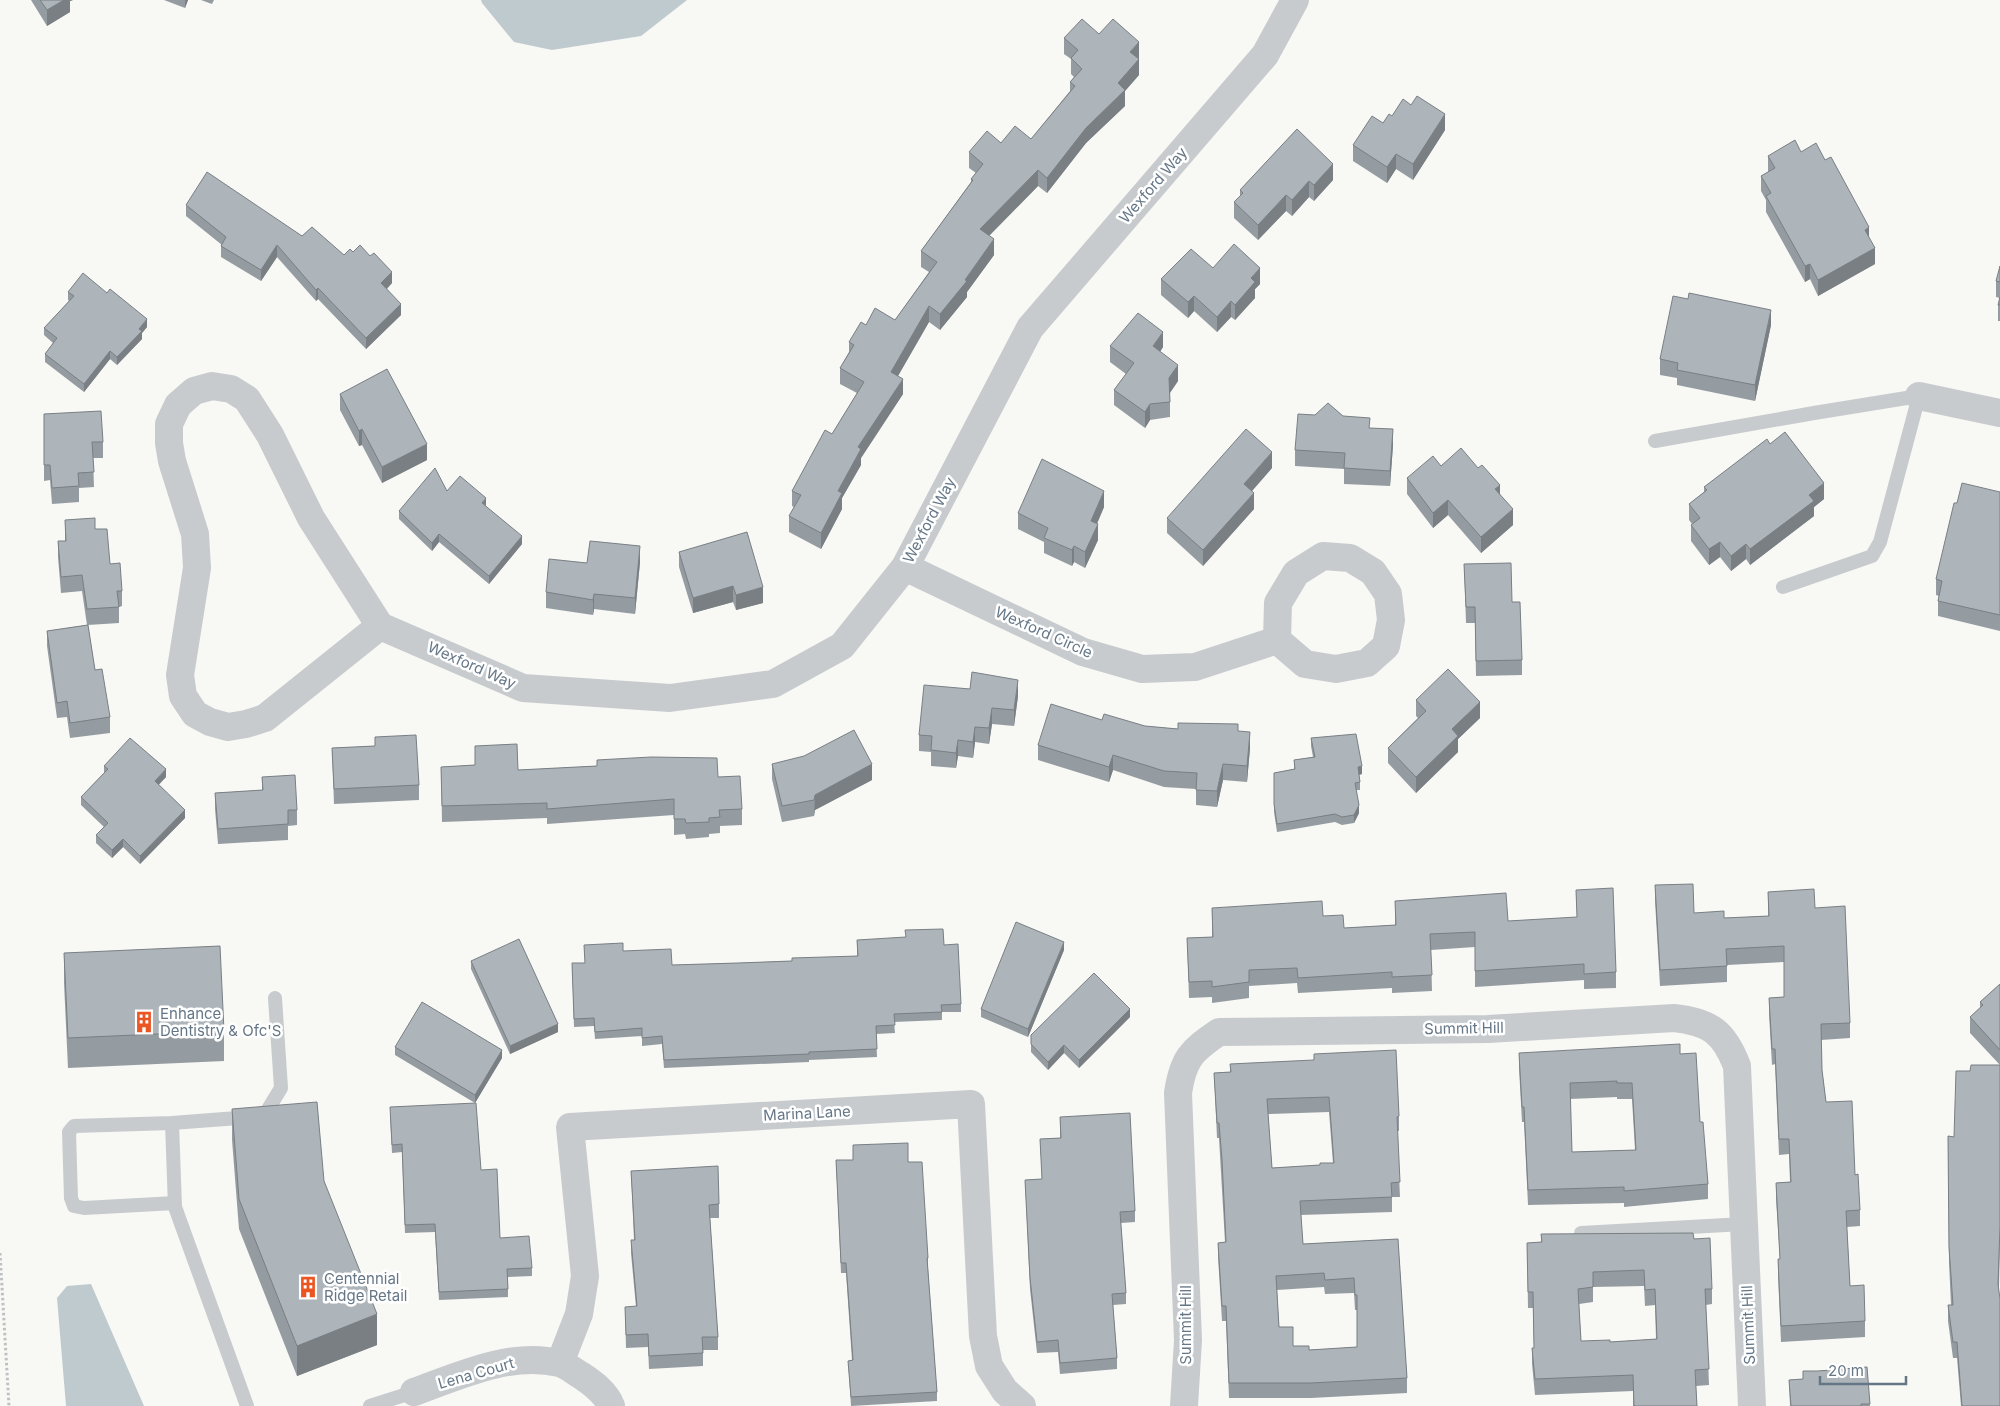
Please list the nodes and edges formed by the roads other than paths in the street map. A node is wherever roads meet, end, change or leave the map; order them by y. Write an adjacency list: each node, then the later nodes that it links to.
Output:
1 (1295, 0): 5 (street, Wexford Way)
2 (1919, 396): 3 (street); 4 (lane); 6 (lane)
3 (2000, 413)
4 (1655, 441)
5 (905, 567): 7 (street, Wexford Way); 8 (street, Wexford Circle)
6 (1783, 588)
7 (380, 626): 7 (street)
8 (1277, 640): 8 (street)
9 (276, 998): 10 (lane)
10 (172, 1123): 11 (lane); 11 (lane)
11 (175, 1203): 16 (lane)
12 (1744, 1224): 13 (lane); 20 (street, Summit Hill); 21 (street, Summit Hill)
13 (1581, 1233)
14 (560, 1363): 15 (street, Lena Court); 18 (street, Lena Court); 19 (street, Marina Lane)
15 (414, 1392): 17 (lane)
16 (247, 1406)
17 (370, 1406)
18 (611, 1406)
19 (1022, 1406)
20 (1184, 1406)
21 (1752, 1406)

